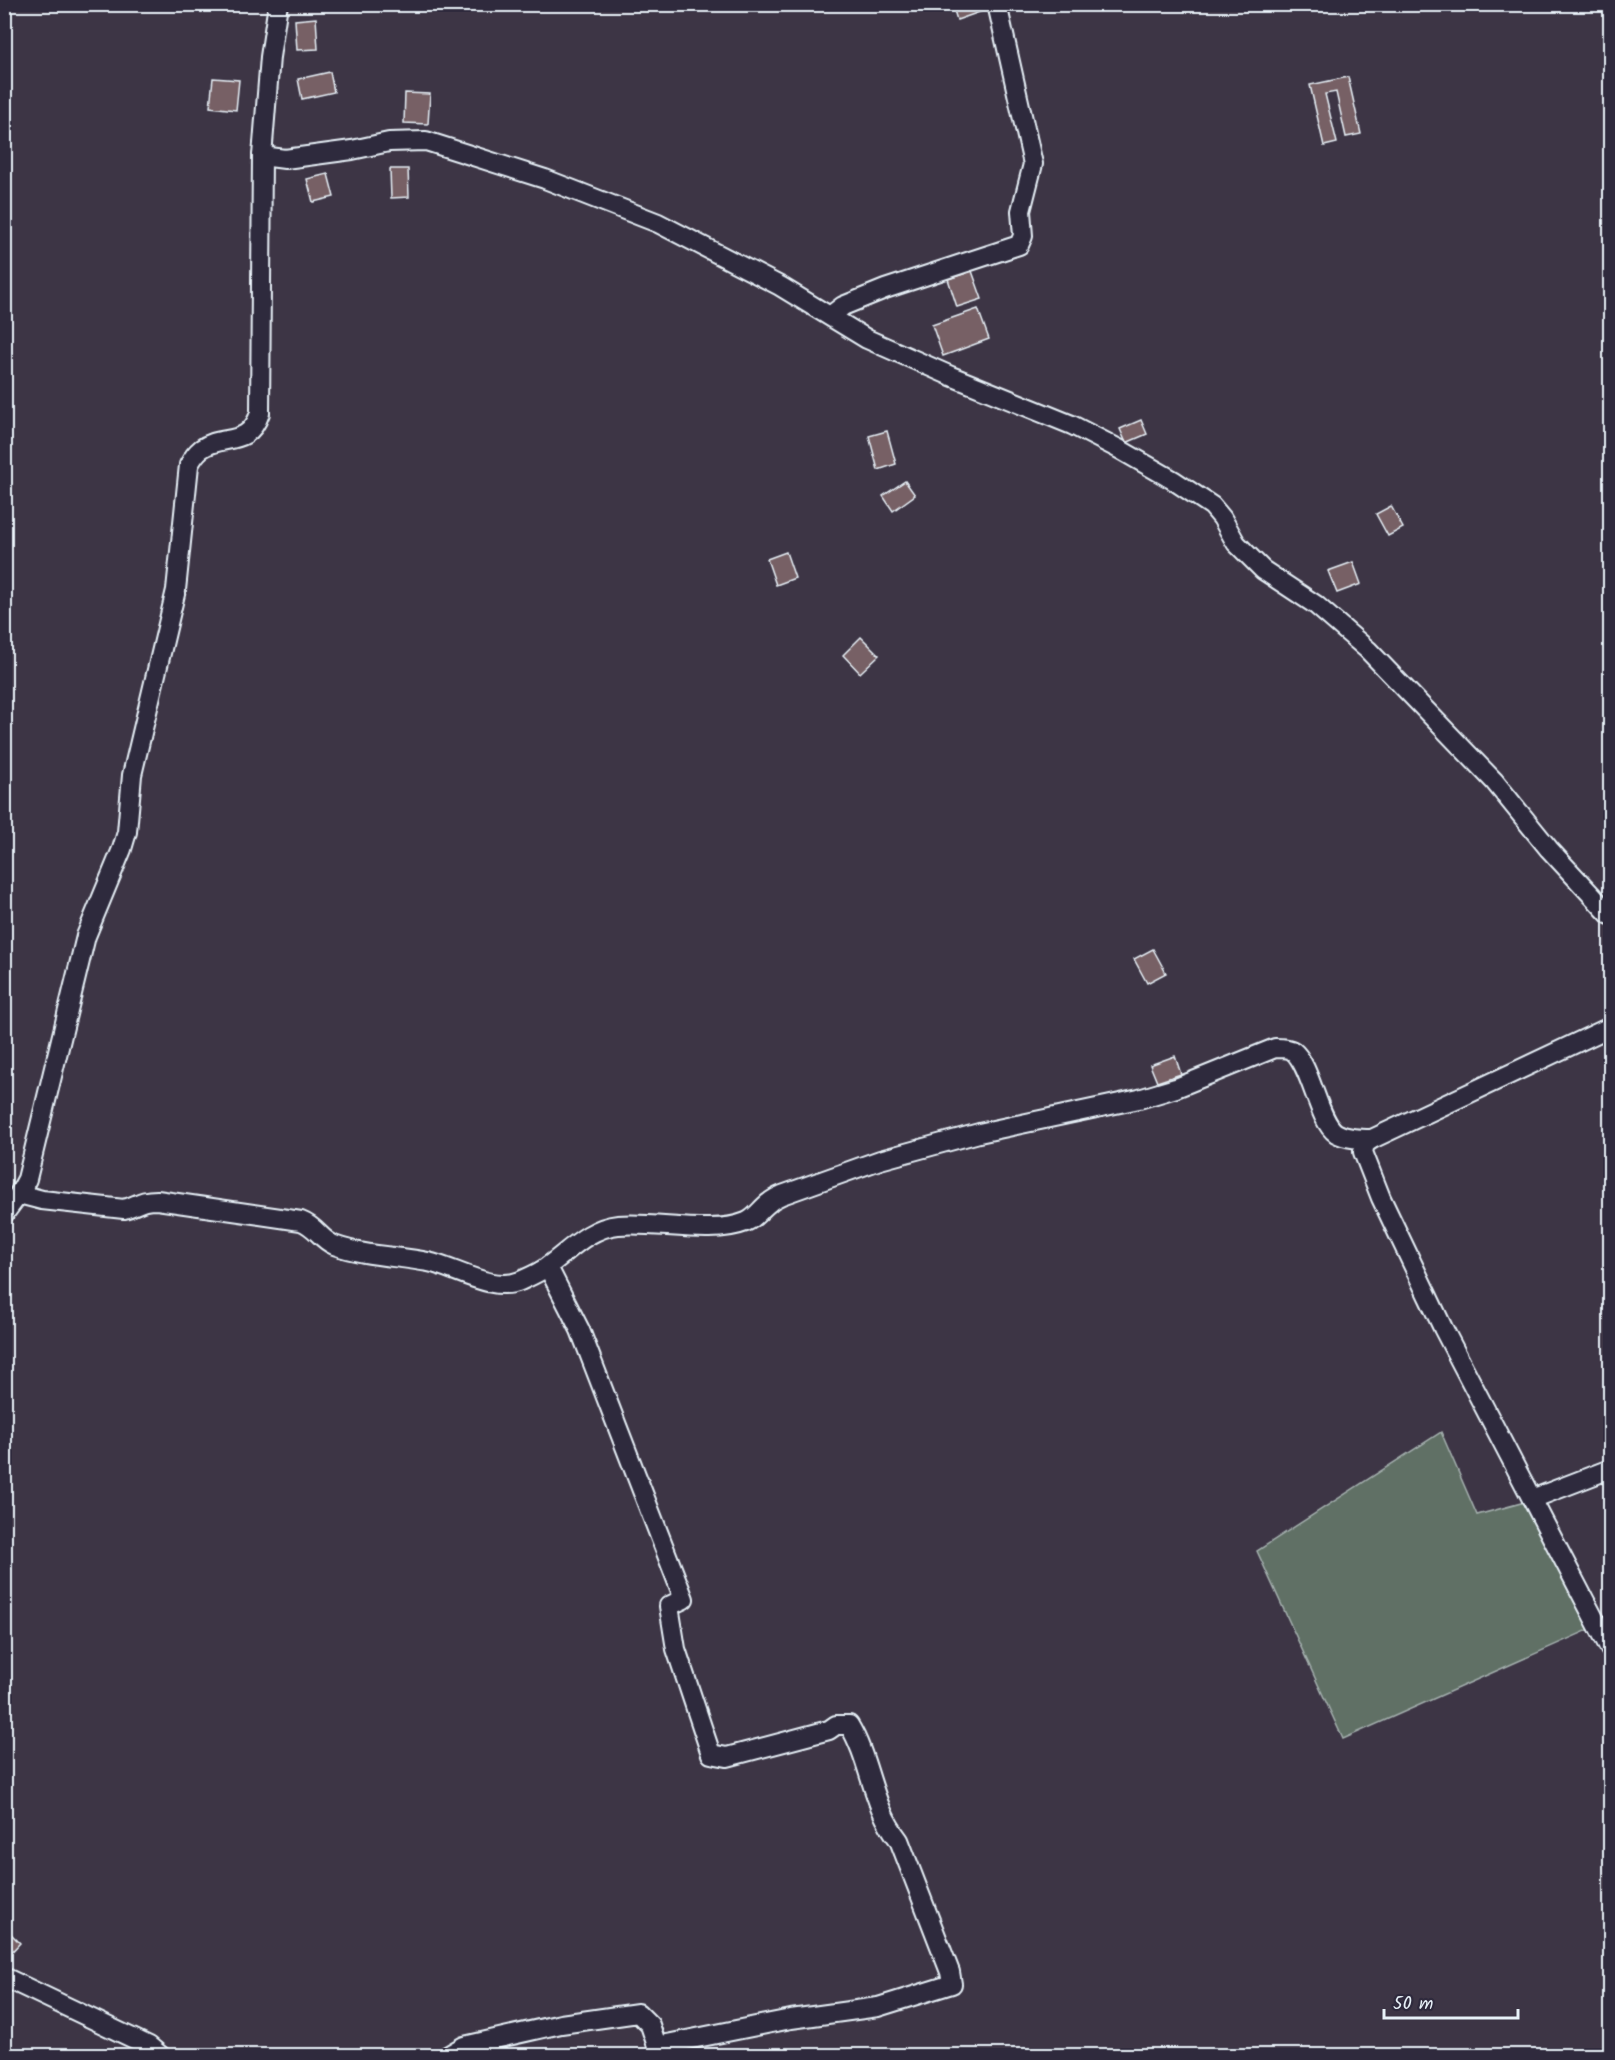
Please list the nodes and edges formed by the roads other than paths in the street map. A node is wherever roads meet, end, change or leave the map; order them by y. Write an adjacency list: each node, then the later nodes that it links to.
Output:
1 (278, 4): 3 (street)
2 (997, 4): 4 (street)
3 (262, 156): 4 (street); 8 (street)
4 (830, 316): 5 (street)
5 (1611, 915)
6 (1611, 1028): 7 (street)
7 (1372, 1139): 10 (street); 12 (street)
8 (19, 1194): 9 (street); 10 (street)
9 (4, 1214)
10 (548, 1267): 16 (street)
11 (1611, 1469): 12 (street)
12 (1532, 1499): 13 (street)
13 (1611, 1649)
14 (4, 1977): 15 (street)
15 (161, 2055)
16 (447, 2055)

